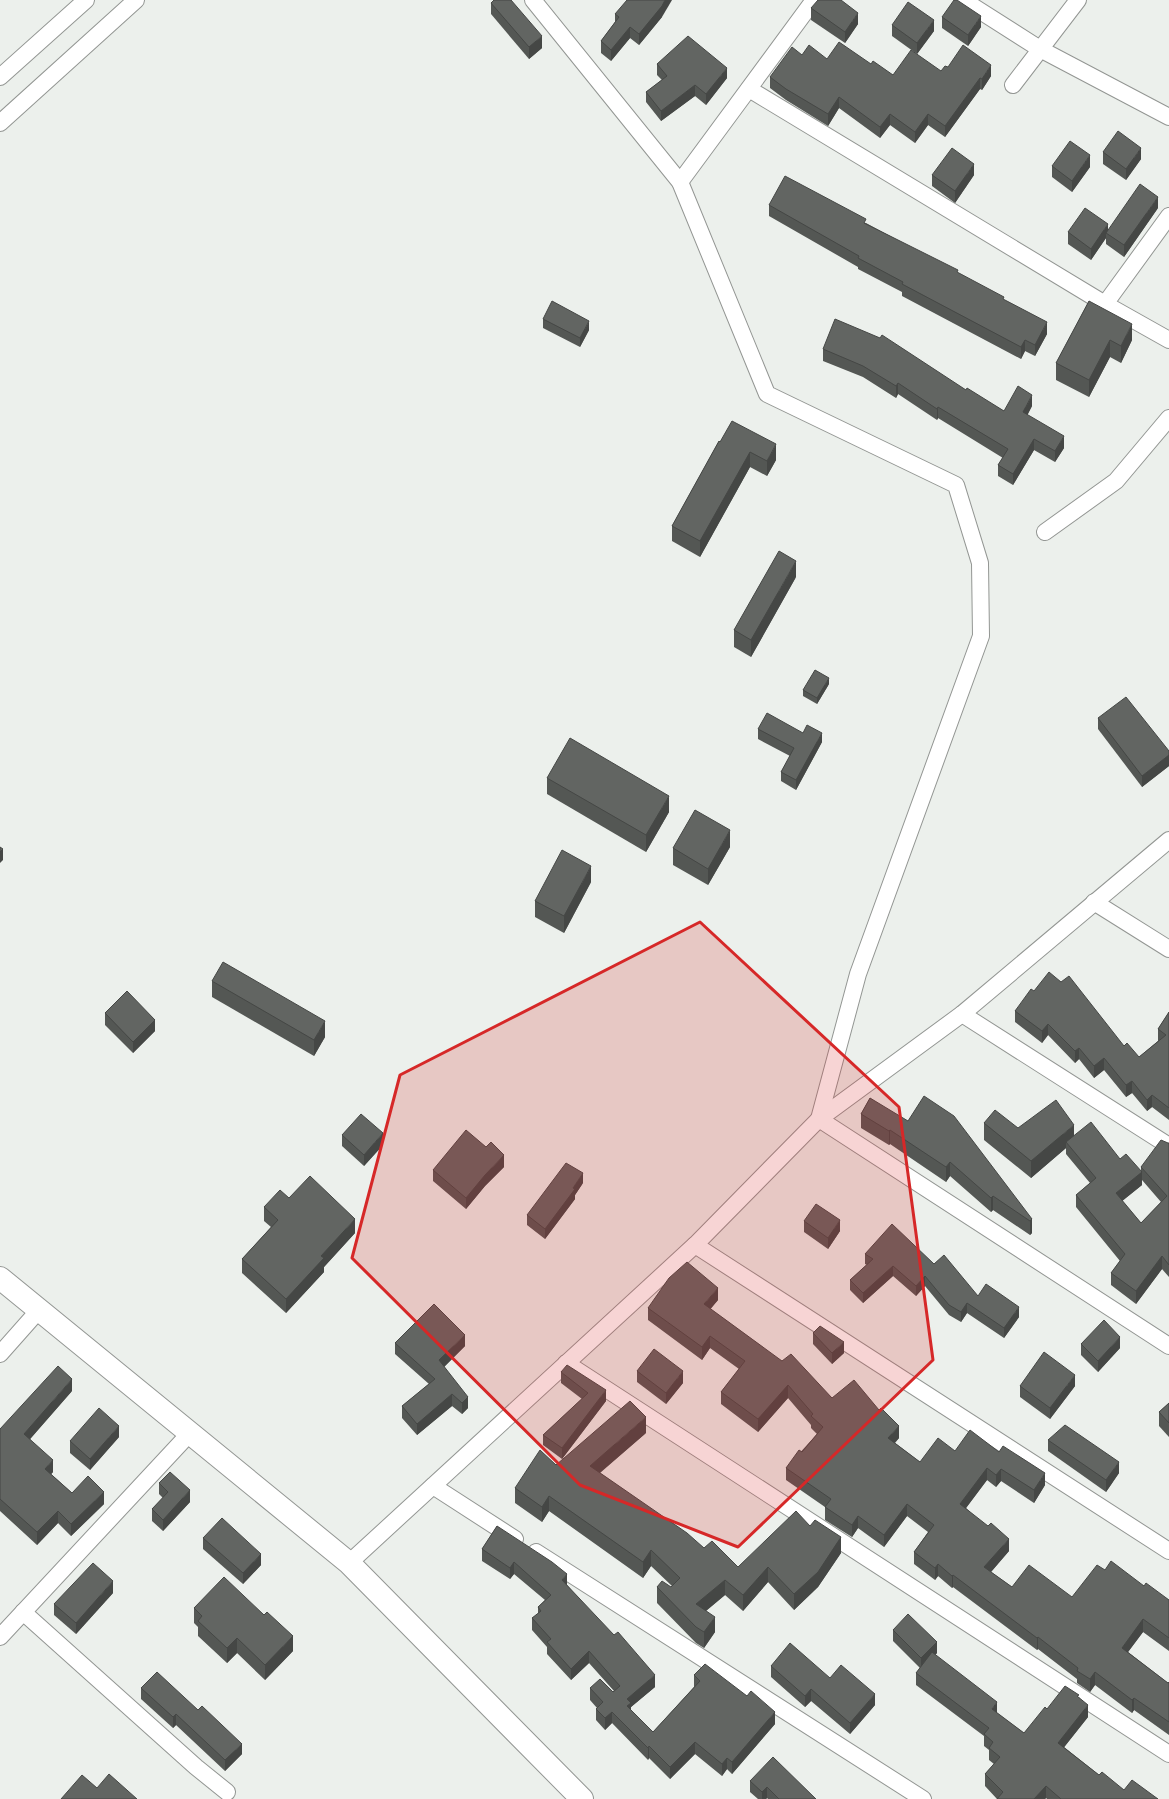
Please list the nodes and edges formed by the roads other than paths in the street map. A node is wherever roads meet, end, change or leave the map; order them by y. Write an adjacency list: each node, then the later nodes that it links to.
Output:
1 (86, 0): 8 (street)
2 (136, 0): 12 (street)
3 (814, 0): 10 (street)
4 (963, 0): 7 (street)
5 (1078, 0): 7 (street)
6 (535, 1): 13 (street)
7 (1040, 49): 9 (street); 11 (street)
8 (0, 77)
9 (1013, 85)
10 (749, 89): 13 (street); 15 (street)
11 (1169, 117)
12 (0, 123)
13 (680, 182): 23 (street)
14 (1169, 216): 15 (street)
15 (1105, 304): 16 (street)
16 (1169, 340)
17 (1169, 418): 18 (street)
18 (1045, 532)
19 (1169, 840): 20 (street)
20 (1094, 902): 21 (street); 22 (street)
21 (1169, 949)
22 (962, 1014): 23 (street); 24 (street)
23 (819, 1119): 25 (street); 28 (street)
24 (1169, 1146)
25 (695, 1245): 30 (street); 33 (street)
26 (0, 1278): 27 (street)
27 (39, 1310): 29 (street); 31 (street)
28 (1169, 1346)
29 (0, 1354)
30 (566, 1363): 32 (street); 37 (street)
31 (190, 1433): 34 (street); 35 (street)
32 (433, 1486): 34 (street); 40 (street)
33 (1169, 1551)
34 (349, 1563): 39 (street)
35 (23, 1612): 36 (street); 38 (street)
36 (0, 1637)
37 (1169, 1754)
38 (227, 1792)
39 (582, 1799)
40 (923, 1799)

